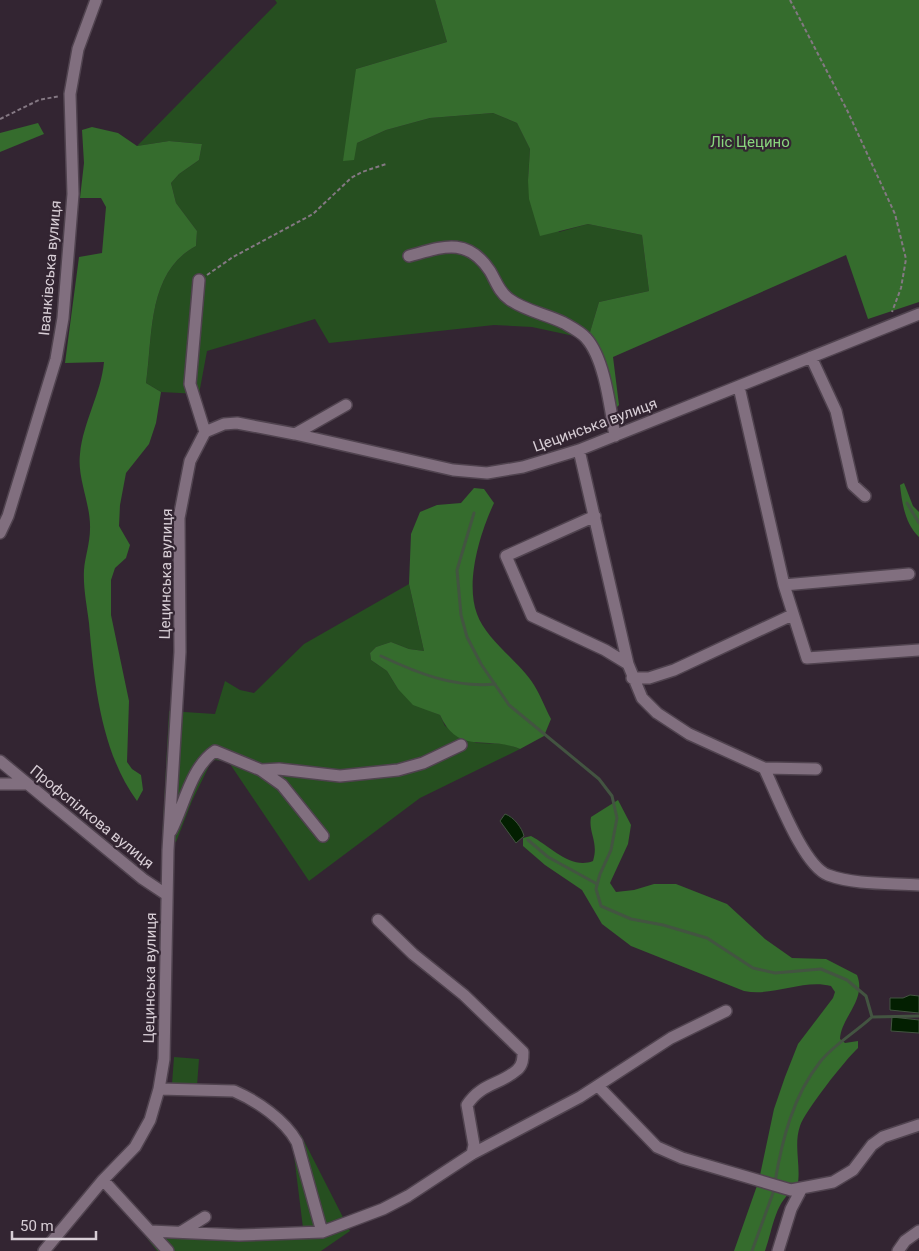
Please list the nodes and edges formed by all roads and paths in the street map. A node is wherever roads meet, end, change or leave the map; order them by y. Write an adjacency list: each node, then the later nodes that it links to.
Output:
1 (96, 0): 3 (street, Іванківська вулиця)
2 (790, 0): 9 (path)
3 (70, 94): 4 (path); 19 (street, Іванківська вулиця)
4 (0, 119)
5 (386, 164): 7 (path)
6 (409, 256): 15 (street)
7 (199, 280): 13 (street)
8 (919, 314): 9 (street, Цецинська вулиця)
9 (886, 326): 10 (street, Цецинська вулиця)
10 (811, 357): 11 (street, Цецинська вулиця); 17 (street)
11 (739, 387): 15 (street, Цецинська вулиця); 21 (street)
12 (346, 405): 14 (street)
13 (205, 432): 14 (street, Цецинська вулиця); 33 (street, Цецинська вулиця)
14 (294, 434): 16 (street, Цецинська вулиця)
15 (615, 436): 16 (street, Цецинська вулиця)
16 (579, 450): 18 (street)
17 (865, 496)
18 (595, 516): 24 (street); 24 (street)
19 (0, 533)
20 (909, 574): 21 (street)
21 (784, 585): 22 (street)
22 (792, 615): 23 (street); 25 (street)
23 (919, 650)
24 (628, 664): 25 (street)
25 (632, 678): 28 (street)
26 (461, 745): 30 (street)
27 (0, 761): 32 (street, Профспілкова вулиця)
28 (764, 768): 29 (street); 35 (street)
29 (816, 769)
30 (261, 770): 33 (street); 34 (street)
31 (0, 784): 32 (street)
32 (28, 784): 36 (street, Профспілкова вулиця)
33 (169, 834): 36 (street, Цецинська вулиця)
34 (323, 836)
35 (919, 885)
36 (167, 896): 40 (street, Цецинська вулиця)
37 (378, 920): 42 (street)
38 (726, 1011): 39 (street)
39 (598, 1086): 42 (street); 44 (street)
40 (159, 1089): 43 (street, Цецинська вулиця); 48 (street)
41 (919, 1125): 44 (street)
42 (472, 1154): 48 (street)
43 (103, 1180): 46 (street); 50 (street, Цецинська вулиця)
44 (802, 1188): 52 (street)
45 (205, 1216): 49 (street)
46 (150, 1231): 49 (street); 51 (street)
47 (919, 1231): 53 (street)
48 (322, 1232): 49 (street)
49 (180, 1233)
50 (44, 1251)
51 (168, 1251)
52 (778, 1251)
53 (898, 1251)

